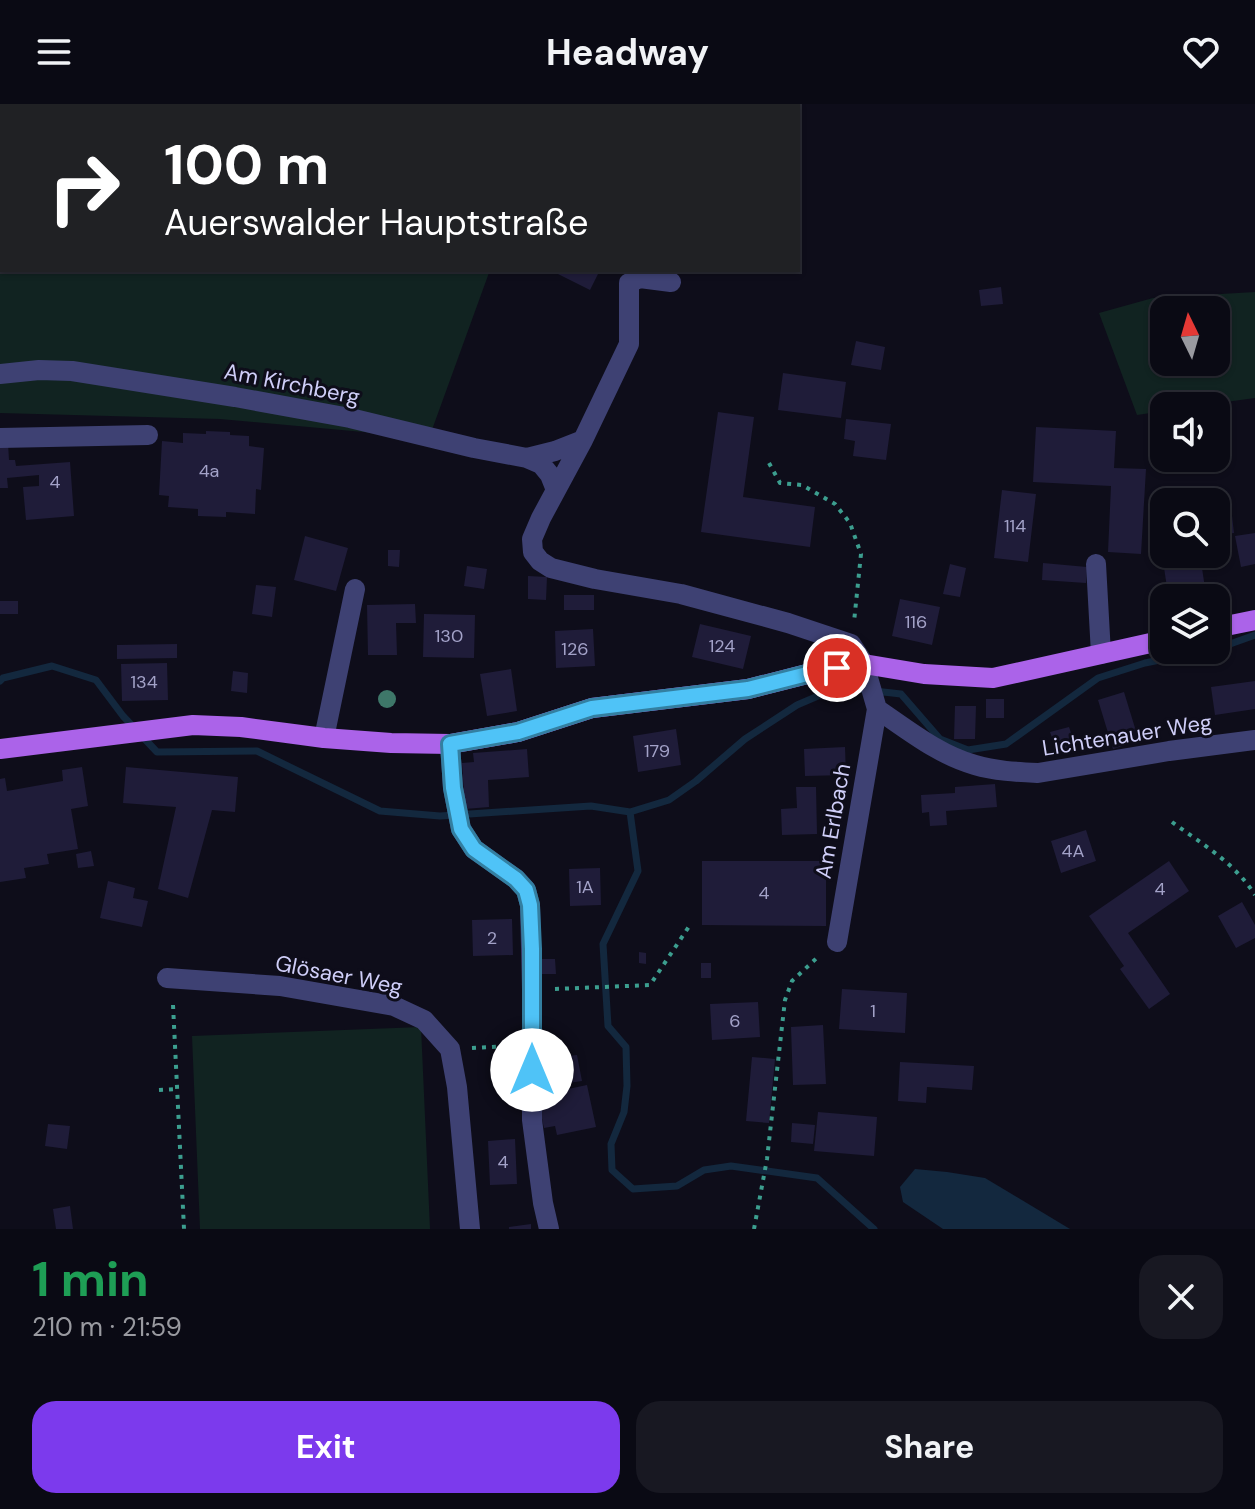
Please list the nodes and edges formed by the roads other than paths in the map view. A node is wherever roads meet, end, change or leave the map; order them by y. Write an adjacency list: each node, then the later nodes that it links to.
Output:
1 (671, 282): 5 (street)
2 (0, 374): 6 (street, Am Kirchberg)
3 (148, 435): 4 (street)
4 (0, 438)
5 (583, 440): 6 (street); 7 (street)
6 (527, 458): 7 (street)
7 (556, 490): 14 (street)
8 (1096, 564): 13 (street)
9 (355, 589): 15 (street)
10 (1255, 620): 11 (main road)
11 (1230, 625)
12 (1150, 643): 13 (main road)
13 (1101, 654): 14 (main road)
14 (871, 689): 16 (street, Lichtenauer Weg); 17 (main road); 19 (street, Am Erlbach)
15 (324, 738): 17 (main road); 18 (main road)
16 (1255, 740)
17 (450, 744): 22 (street)
18 (0, 749)
19 (837, 942)
20 (167, 978): 21 (street, Glösaer Weg)
21 (470, 1229)
22 (549, 1229)

